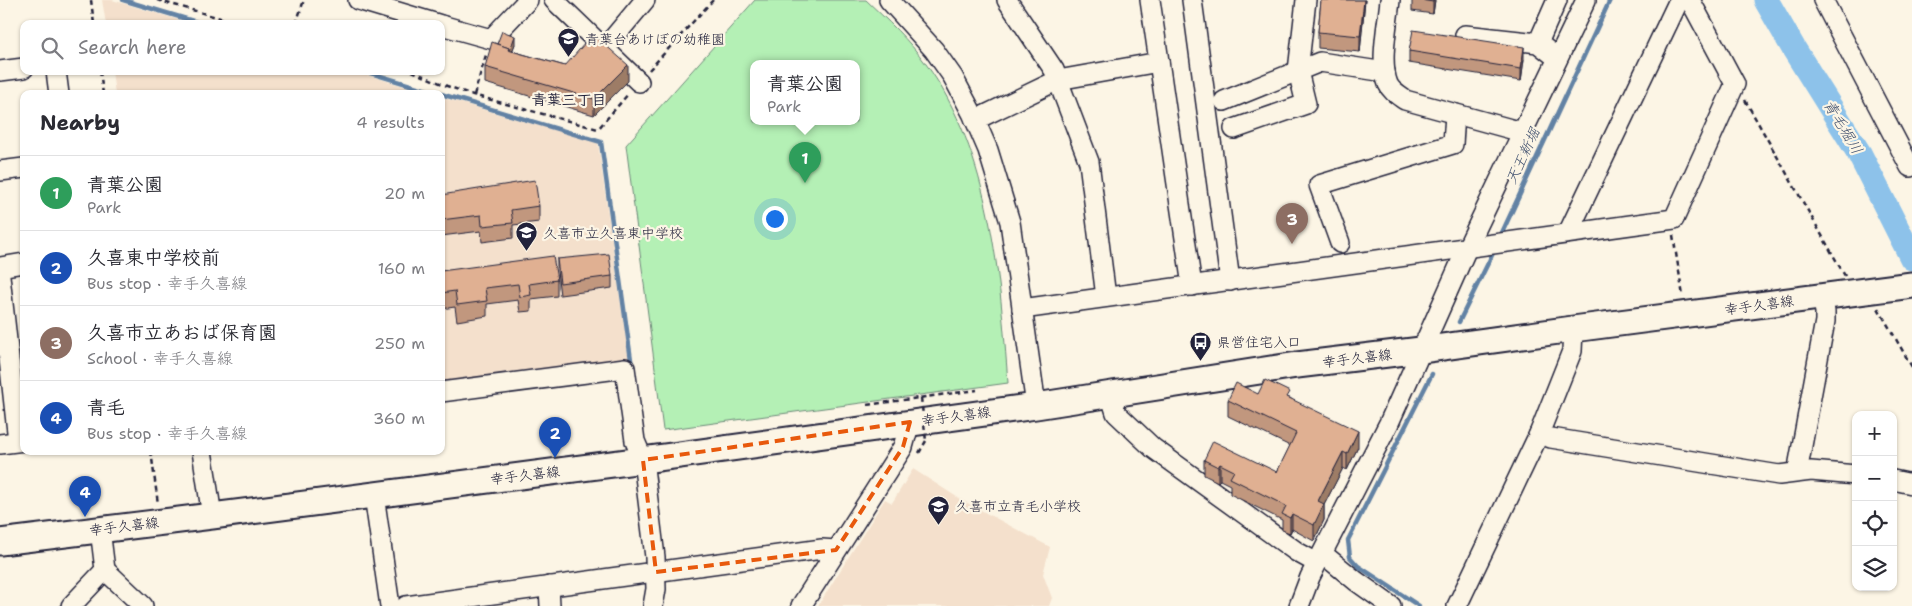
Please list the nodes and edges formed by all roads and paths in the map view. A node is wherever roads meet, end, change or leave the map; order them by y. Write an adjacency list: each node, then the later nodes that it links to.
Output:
1 (91, 0): 21 (path)
2 (157, 0): 22 (path)
3 (304, 0): 23 (path)
4 (358, 0): 20 (street)
5 (528, 0): 27 (street)
6 (554, 0): 29 (street)
7 (645, 0): 29 (street)
8 (713, 0): 40 (path)
9 (889, 0): 47 (street)
10 (1007, 0): 39 (street)
11 (1150, 0): 31 (street)
12 (1192, 0): 61 (street)
13 (1306, 0): 34 (street)
14 (1390, 0): 35 (street)
15 (1557, 0): 28 (street)
16 (1586, 0): 30 (street)
17 (1679, 0): 54 (street)
18 (1690, 0): 41 (street)
19 (1823, 0): 51 (street)
20 (408, 7): 24 (street)
21 (94, 20)
22 (228, 20)
23 (297, 20)
24 (431, 20)
25 (445, 26): 27 (street)
26 (1465, 35): 28 (street)
27 (491, 39): 44 (path)
28 (1538, 43): 30 (street)
29 (605, 48): 40 (street)
30 (1558, 58): 49 (street)
31 (1159, 62): 39 (street); 63 (street)
32 (20, 68): 33 (street)
33 (0, 71)
34 (1298, 71): 35 (street); 45 (street); 48 (street)
35 (1385, 72): 46 (street)
36 (57, 75): 42 (street)
37 (101, 75): 43 (path)
38 (421, 75): 44 (path)
39 (1058, 80): 47 (street); 65 (street)
40 (639, 82): 44 (path)
41 (1735, 84): 53 (street); 60 (path)
42 (58, 90)
43 (102, 90)
44 (474, 95)
45 (1224, 101)
46 (1455, 114): 49 (street); 55 (street)
47 (975, 120): 68 (street)
48 (1234, 129)
49 (1522, 132): 56 (street)
50 (20, 168): 52 (street)
51 (1910, 168)
52 (0, 171)
53 (1674, 219): 54 (street); 67 (path)
54 (1568, 233): 56 (street)
55 (1340, 243)
56 (1475, 245): 61 (street); 70 (street)
57 (20, 264): 58 (street)
58 (0, 267)
59 (0, 276): 81 (street)
60 (1845, 277)
61 (1230, 281): 63 (street)
62 (1912, 285): 66 (main road, 幸手久喜線)
63 (1192, 286): 65 (street)
64 (1822, 295): 66 (main road, 幸手久喜線); 69 (main road, 幸手久喜線); 85 (street)
65 (1106, 297): 68 (street)
66 (1877, 297): 71 (path)
67 (1684, 300)
68 (1022, 309): 77 (street)
69 (1573, 329): 70 (main road, 幸手久喜線); 79 (street)
70 (1421, 350): 74 (main road, 幸手久喜線); 95 (street)
71 (1912, 367)
72 (977, 390): 75 (path)
73 (445, 391): 84 (street)
74 (1110, 394): 77 (main road, 幸手久喜線); 95 (street)
75 (921, 398): 76 (path); 80 (path, bridge)
76 (867, 405)
77 (1036, 406): 78 (main road, 幸手久喜線)
78 (910, 422): 84 (main road, 幸手久喜線); 94 (street)
79 (1539, 434): 85 (street); 108 (street)
80 (926, 441)
81 (14, 442)
82 (152, 455): 90 (path)
83 (203, 455): 91 (street)
84 (643, 460): 89 (main road, 幸手久喜線); 97 (street)
85 (1799, 472): 86 (street)
86 (1852, 475)
87 (1897, 481): 88 (street)
88 (1912, 484)
89 (374, 495): 91 (main road, 幸手久喜線); 101 (street)
90 (158, 504)
91 (212, 516): 92 (main road, 幸手久喜線)
92 (100, 529): 93 (main road, 幸手久喜線); 96 (street)
93 (0, 542)
94 (836, 550): 97 (street); 105 (street)
95 (1320, 558): 106 (street); 107 (street)
96 (105, 570): 99 (street); 100 (street)
97 (656, 572): 98 (street); 104 (street)
98 (549, 586): 102 (street); 103 (street)
99 (71, 606)
100 (143, 606)
101 (390, 606)
102 (406, 606)
103 (550, 606)
104 (653, 606)
105 (801, 606)
106 (1299, 606)
107 (1391, 606)
108 (1457, 606)

